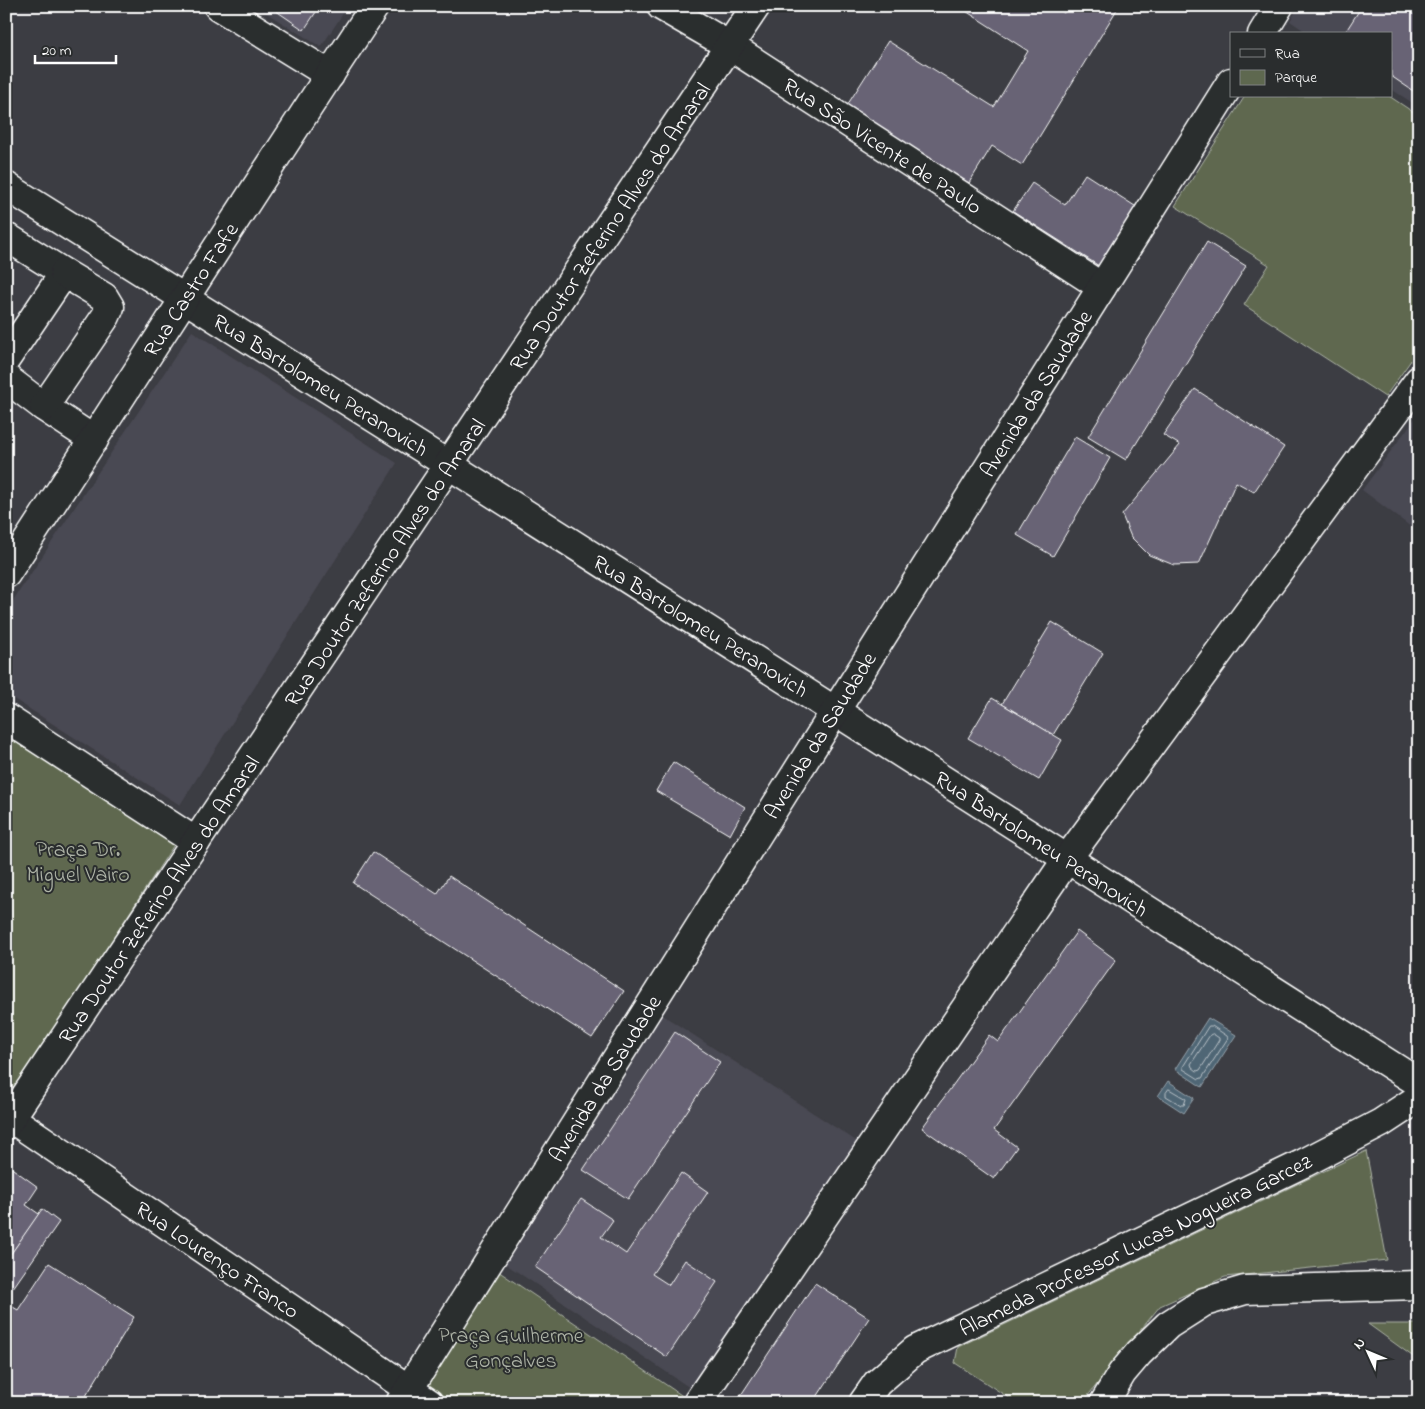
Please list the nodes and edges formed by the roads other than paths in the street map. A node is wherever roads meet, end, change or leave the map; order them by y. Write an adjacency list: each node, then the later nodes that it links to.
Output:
1 (218, 6): 8 (street)
2 (375, 6): 8 (street, Rua Castro Fafe)
3 (662, 6): 7 (street, Rua São Vicente de Paulo)
4 (756, 6): 7 (street, Rua Doutor Zeferino Alves do Amaral)
5 (1279, 6): 6 (street)
6 (1263, 32)
7 (730, 46): 13 (street, Rua São Vicente de Paulo); 20 (street, Rua Doutor Zeferino Alves do Amaral)
8 (330, 75): 14 (street, Rua Castro Fafe)
9 (1230, 84): 13 (street, Avenida da Saudade)
10 (6, 186): 14 (street, Rua Bartolomeu Peranovich)
11 (6, 239): 12 (street)
12 (64, 273): 15 (street); 18 (street)
13 (1102, 288): 22 (street, Avenida da Saudade)
14 (184, 297): 19 (street, Rua Castro Fafe); 20 (street, Rua Bartolomeu Peranovich)
15 (6, 358)
16 (6, 378): 18 (street)
17 (1419, 380): 25 (street)
18 (44, 407): 19 (street)
19 (94, 440): 21 (street, Rua Castro Fafe)
20 (449, 465): 22 (street, Rua Bartolomeu Peranovich); 24 (street, Rua Doutor Zeferino Alves do Amaral)
21 (6, 574)
22 (835, 710): 25 (street, Rua Bartolomeu Peranovich); 30 (street, Avenida da Saudade)
23 (6, 718): 24 (street)
24 (196, 842): 28 (street, Rua Doutor Zeferino Alves do Amaral)
25 (1067, 859): 26 (street, Rua Bartolomeu Peranovich); 31 (street)
26 (1419, 1083)
27 (1419, 1098): 32 (street, Alameda Professor Lucas Nogueira Garcez)
28 (8, 1120): 30 (street, Rua Lourenço Franco)
29 (1419, 1285): 33 (street)
30 (412, 1398)
31 (697, 1403)
32 (862, 1403)
33 (1104, 1403)

